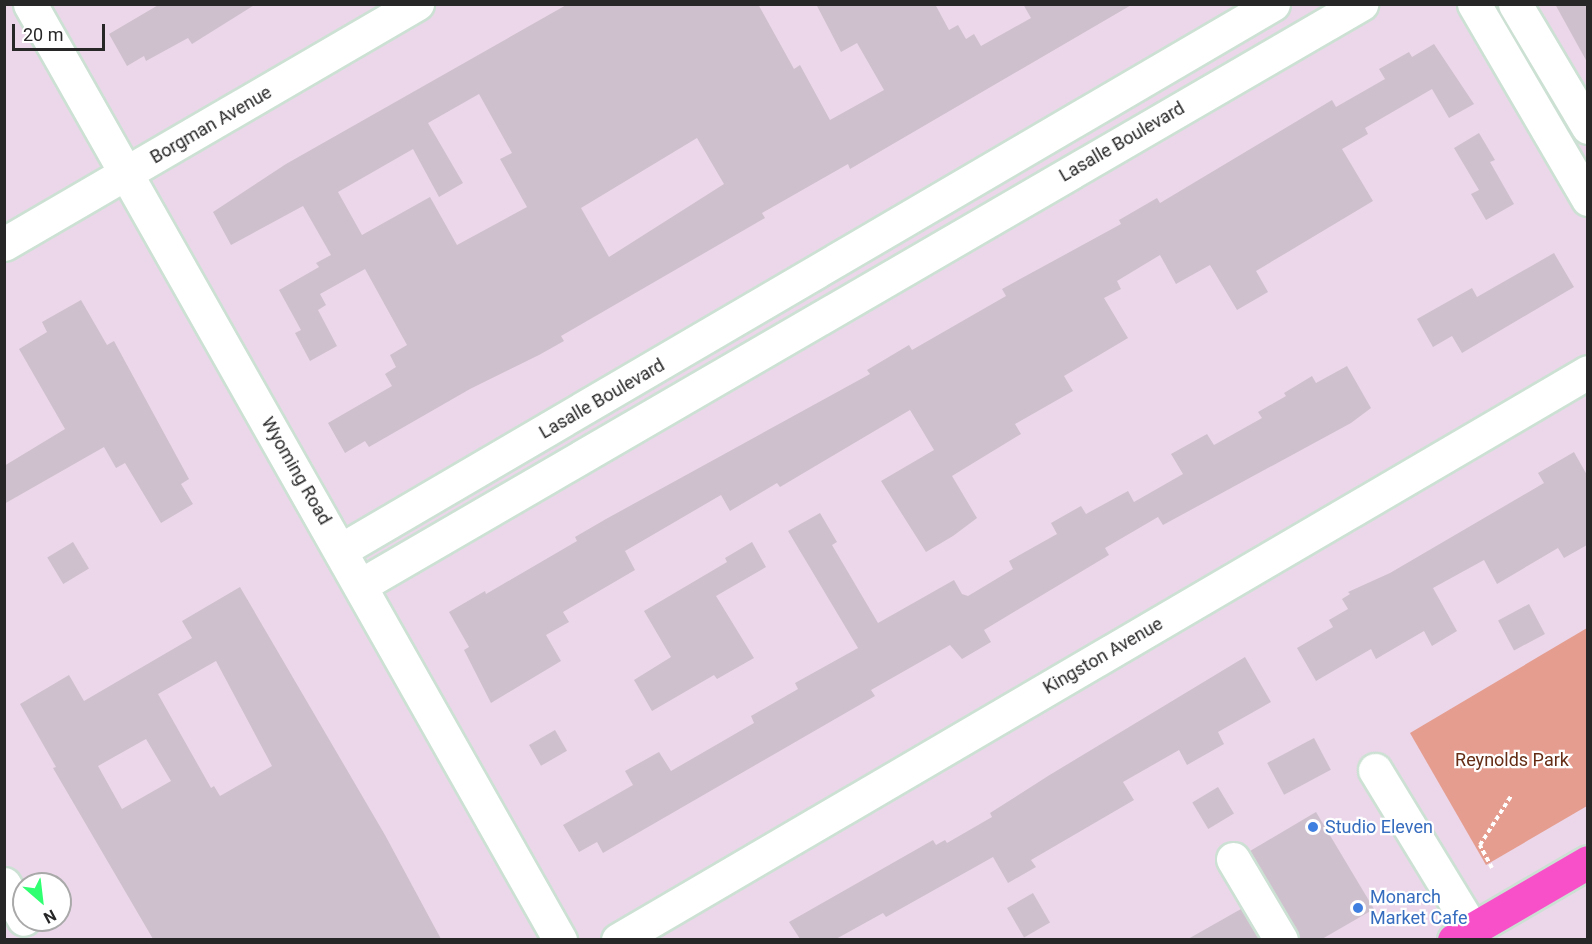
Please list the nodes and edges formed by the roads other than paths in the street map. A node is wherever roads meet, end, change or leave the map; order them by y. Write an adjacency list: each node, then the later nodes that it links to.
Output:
1 (30, 4): 8 (street, Wyoming Road)
2 (417, 4): 8 (street, Borgman Avenue)
3 (1273, 4): 11 (street, Lasalle Boulevard)
4 (1360, 4): 12 (street, Lasalle Boulevard)
5 (1474, 4): 9 (street)
6 (1515, 4): 7 (street)
7 (1587, 127)
8 (127, 174): 10 (street, Borgman Avenue); 14 (street, Wyoming Road)
9 (1587, 198)
10 (4, 244)
11 (863, 246): 12 (street); 14 (street, Lasalle Boulevard)
12 (883, 279): 15 (street, Lasalle Boulevard)
13 (1587, 372): 23 (street, Kingston Avenue)
14 (341, 550): 15 (street, Wyoming Road)
15 (361, 585): 22 (street, Wyoming Road)
16 (1375, 770): 21 (street)
17 (1233, 859): 24 (street)
18 (1587, 862): 21 (main road)
19 (4, 884): 20 (street)
20 (12, 898)
21 (1463, 934)
22 (560, 939)
23 (618, 939)
24 (1281, 939)

